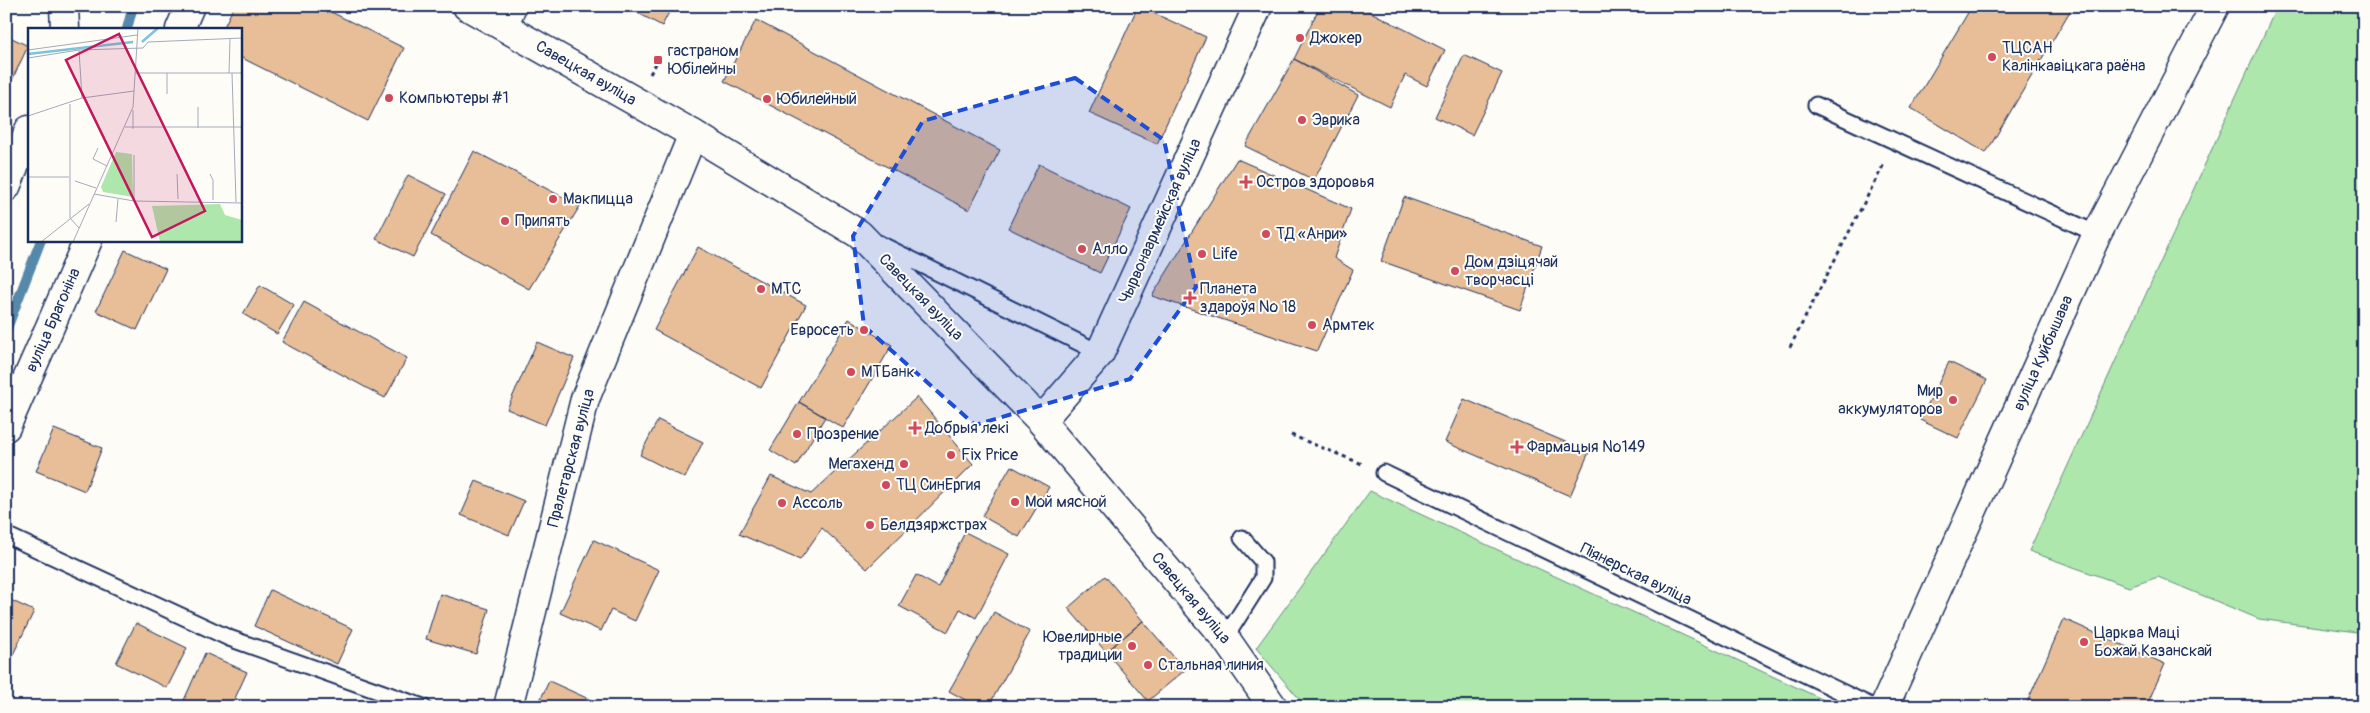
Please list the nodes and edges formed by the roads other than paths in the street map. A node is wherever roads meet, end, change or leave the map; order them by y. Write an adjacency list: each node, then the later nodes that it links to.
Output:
1 (64, 6): 7 (main road)
2 (190, 6): 8 (main road)
3 (467, 6): 6 (main road, Савецкая вуліца)
4 (1258, 6): 16 (main road, Чырвонаармейская вуліца)
5 (2215, 6): 14 (main road, вуліца Куйбышава)
6 (508, 16): 11 (main road, Савецкая вуліца)
7 (65, 28)
8 (180, 28)
9 (1816, 105): 14 (lane)
10 (28, 132): 12 (main road)
11 (693, 134): 13 (main road, Савецкая вуліца); 24 (main road, Пралетарская вуліца)
12 (6, 187)
13 (859, 234): 16 (lane); 17 (main road, Савецкая вуліца)
14 (2097, 234): 27 (main road, вуліца Куйбышава)
15 (88, 241): 18 (main road, вуліца Брагоніна)
16 (1100, 353): 17 (main road, Чырвонаармейская вуліца)
17 (1041, 421): 22 (main road, Савецкая вуліца)
18 (6, 427)
19 (1384, 473): 26 (lane, Піянерская вуліца)
20 (6, 535): 23 (lane)
21 (1242, 538): 22 (lane)
22 (1226, 638): 25 (main road, Савецкая вуліца)
23 (424, 707)
24 (508, 707)
25 (1273, 707)
26 (1873, 707)
27 (1884, 707)

